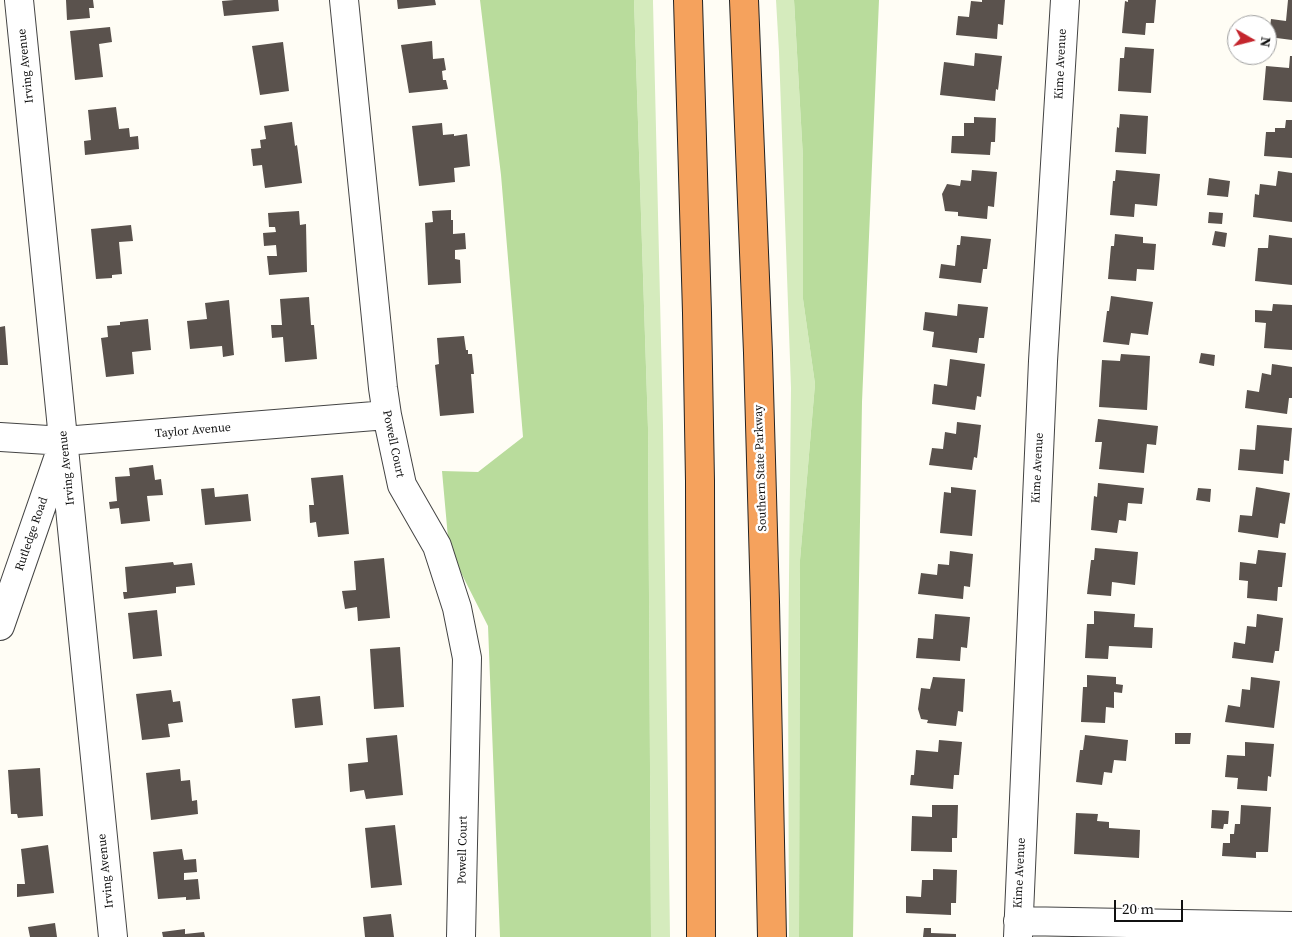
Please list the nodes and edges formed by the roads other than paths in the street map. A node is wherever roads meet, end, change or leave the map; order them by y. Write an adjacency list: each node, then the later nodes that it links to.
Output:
1 (19, 0): 10 (street, Irving Avenue)
2 (344, 0): 8 (street, Powell Court)
3 (688, 0): 16 (highway)
4 (744, 0): 7 (highway, Southern State Parkway)
5 (760, 0): 7 (highway)
6 (1065, 0): 13 (street, Kime Avenue)
7 (749, 98): 17 (highway, Southern State Parkway)
8 (387, 416): 10 (street, Taylor Avenue); 15 (street, Powell Court)
9 (0, 437): 10 (street, Taylor Avenue)
10 (64, 441): 11 (street, Rutledge Road); 14 (street, Irving Avenue)
11 (0, 626)
12 (1292, 926): 13 (street)
13 (1018, 929)
14 (113, 937)
15 (461, 937)
16 (700, 937)
17 (772, 937)

